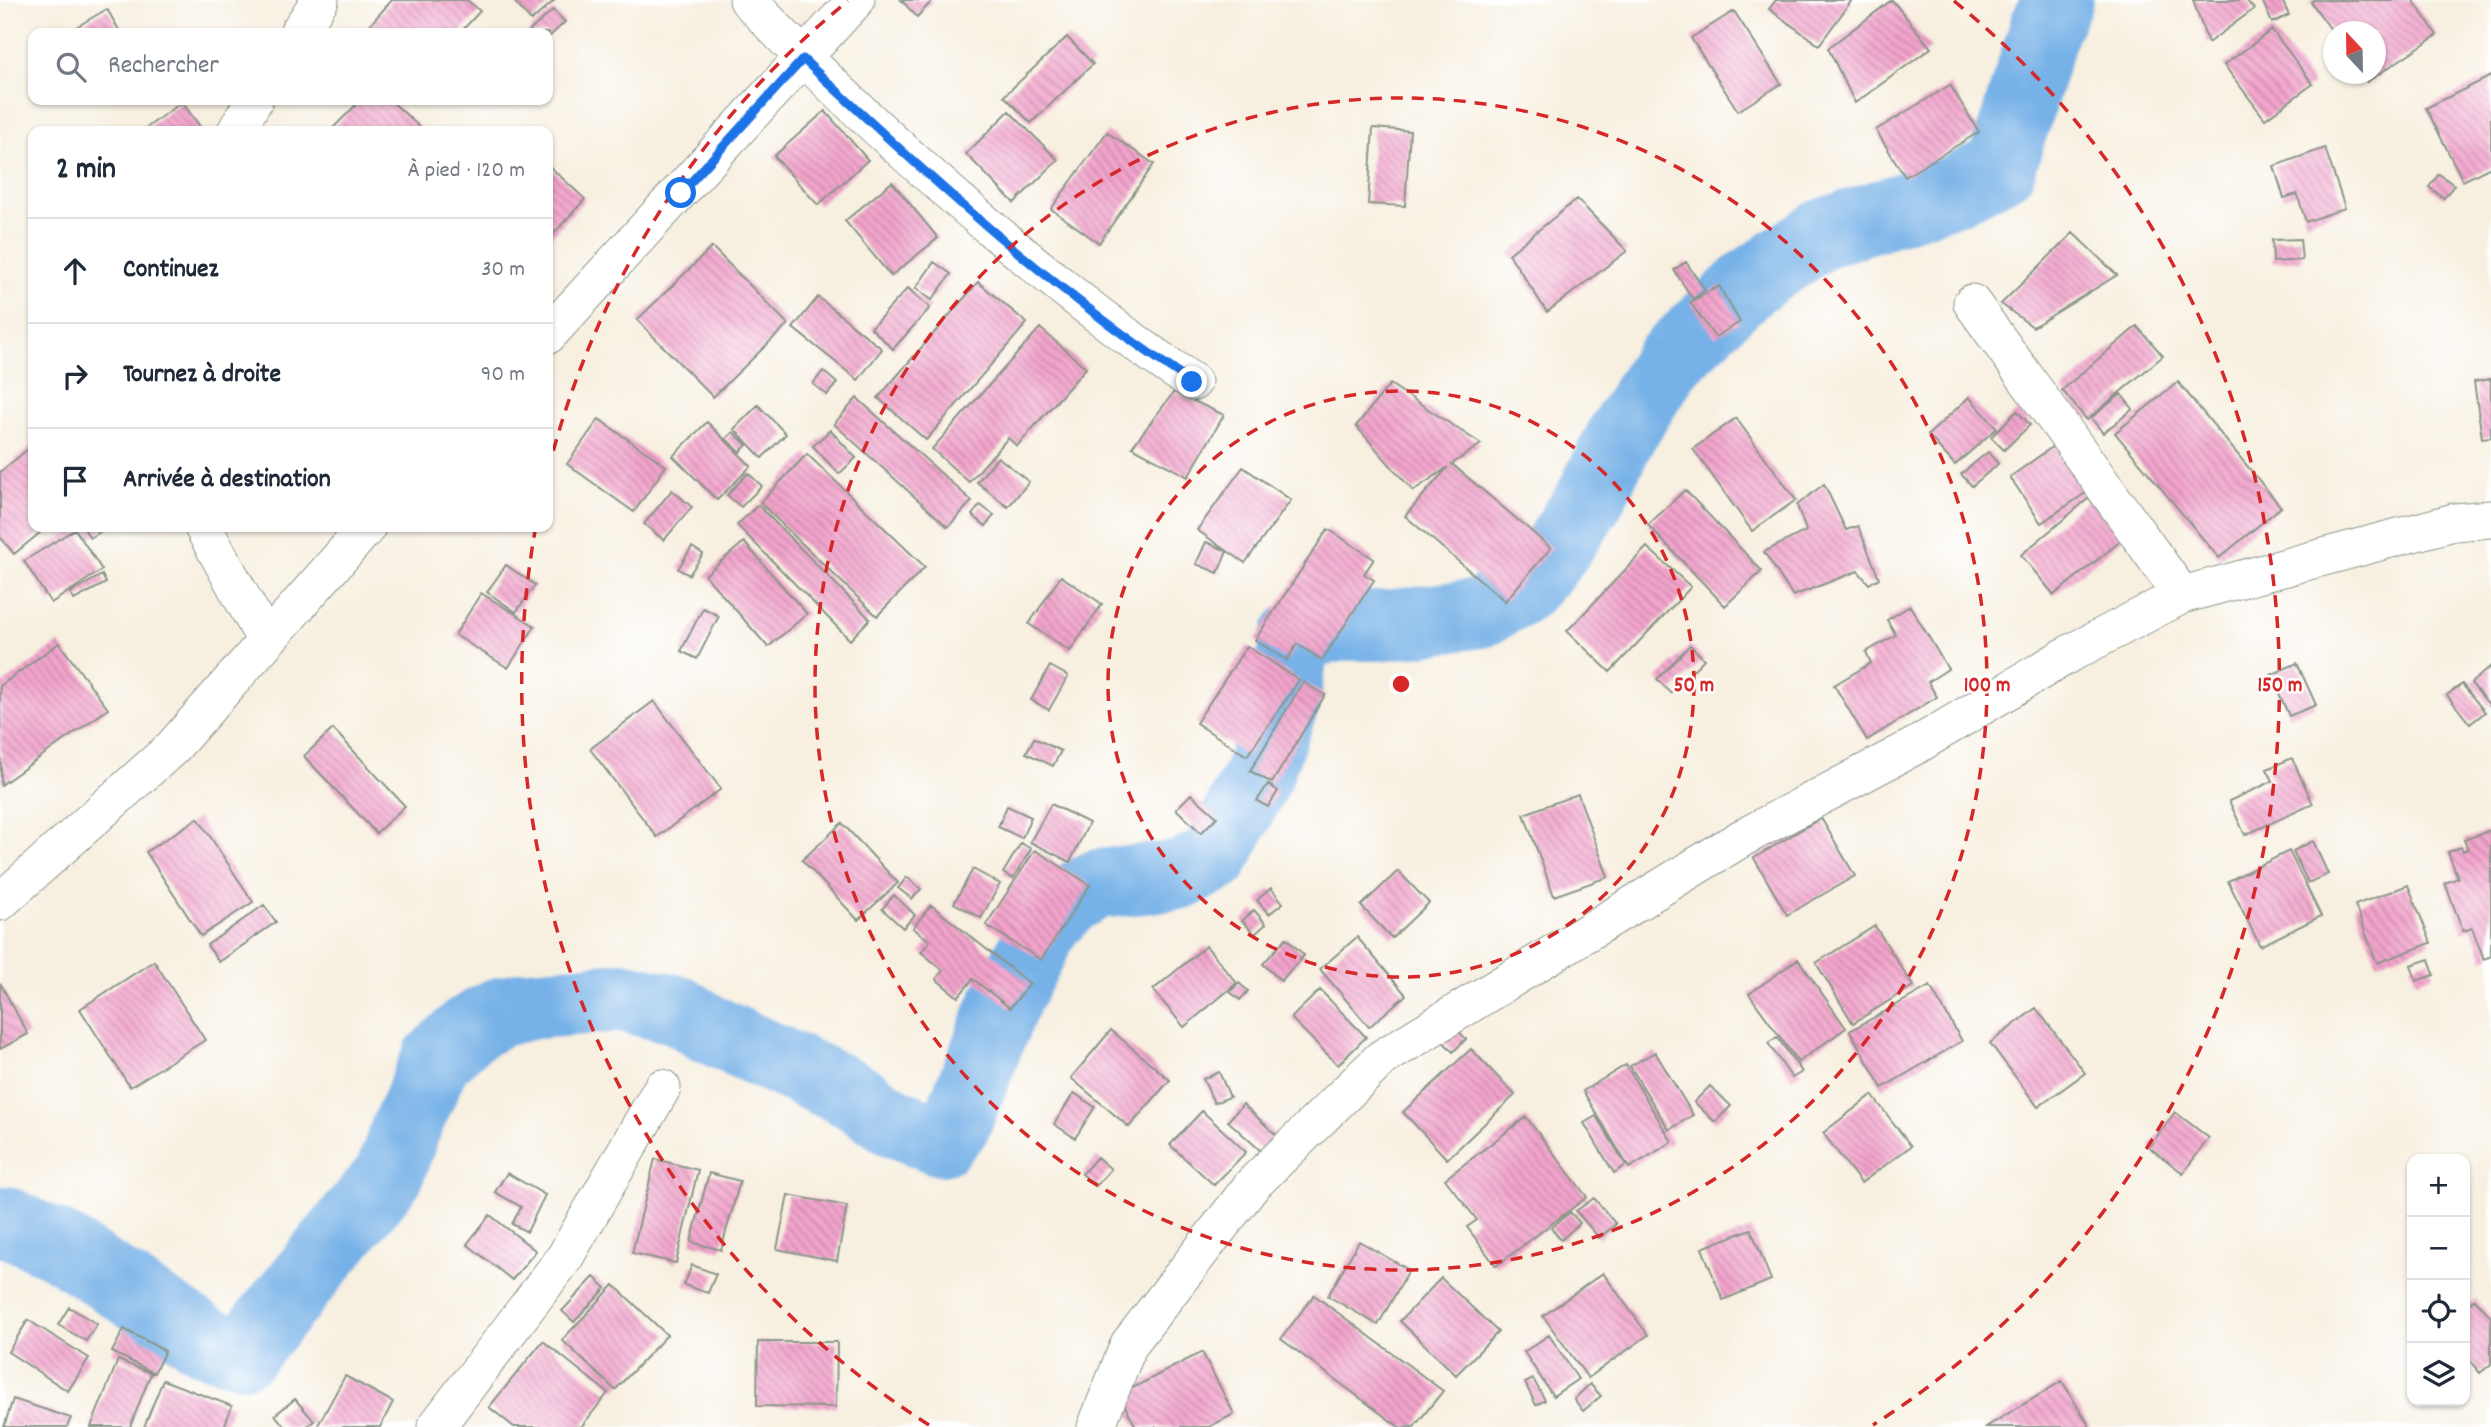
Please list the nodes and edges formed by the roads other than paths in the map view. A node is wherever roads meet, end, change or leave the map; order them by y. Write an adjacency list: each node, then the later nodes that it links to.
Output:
1 (320, 0): 4 (street)
2 (748, 0): 5 (street)
3 (856, 0): 5 (street)
4 (301, 28)
5 (803, 59): 9 (street); 10 (street)
6 (251, 105): 7 (street)
7 (239, 126)
8 (1972, 303): 14 (street)
9 (553, 330)
10 (1192, 382)
11 (2491, 519): 14 (street)
12 (206, 532): 15 (street)
13 (363, 532): 15 (street)
14 (2182, 595): 19 (street)
15 (266, 641): 16 (street)
16 (0, 902)
17 (662, 1088): 18 (street)
18 (436, 1427)
19 (1097, 1427)

